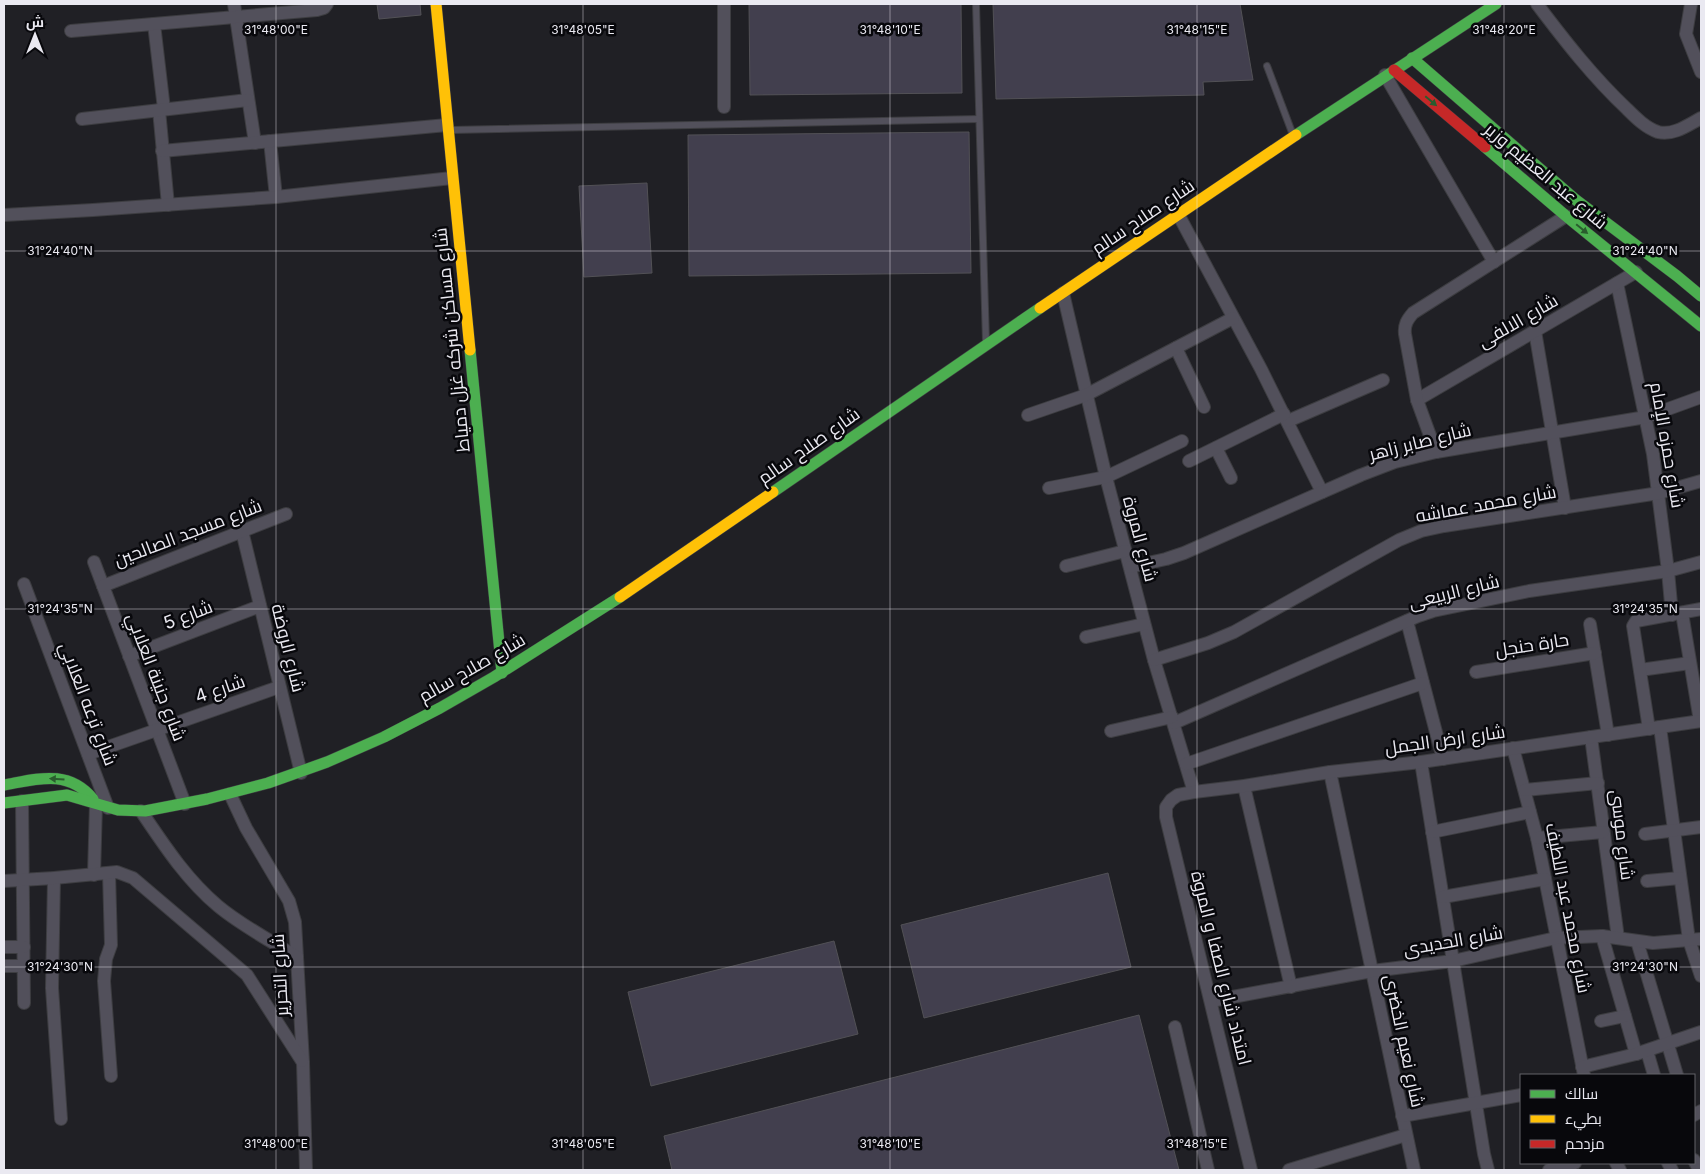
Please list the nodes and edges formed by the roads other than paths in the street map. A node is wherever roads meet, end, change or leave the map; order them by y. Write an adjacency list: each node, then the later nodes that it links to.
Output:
1 (234, 4): 10 (street)
2 (327, 4): 10 (street)
3 (436, 4): 24 (street, شارع مساكن شركه غزل دمياط)
4 (724, 4): 19 (street)
5 (976, 4): 23 (lane)
6 (1477, 4): 11 (street)
7 (1496, 4): 11 (street, شارع صلاح سالم)
8 (1537, 4): 21 (street)
9 (1692, 4): 17 (street)
10 (236, 17): 12 (street); 18 (street)
11 (1474, 18): 14 (street, شارع صلاح سالم)
12 (154, 24): 13 (street); 20 (street)
13 (71, 31)
14 (1412, 58): 16 (street, شارع صلاح سالم); 38 (street, شارع عبد العظيم وزير)
15 (1267, 66): 25 (lane)
16 (1389, 72): 25 (street, شارع صلاح سالم); 34 (street, شارع عبد العظيم وزير, one-way to 34); 35 (street)
17 (1701, 72)
18 (248, 100): 20 (street); 27 (street)
19 (724, 107)
20 (161, 110): 22 (street); 28 (street)
21 (1701, 118)
22 (82, 119)
23 (979, 119): 24 (lane); 45 (lane)
24 (447, 127): 26 (street); 29 (street, شارع مساكن شركه غزل دمياط)
25 (1294, 136): 32 (street, شارع صلاح سالم)
26 (270, 141): 27 (street); 30 (street)
27 (255, 143): 28 (street)
28 (162, 151): 31 (street)
29 (452, 178): 30 (street); 90 (street, شارع مساكن شركه غزل دمياط)
30 (276, 197): 31 (street)
31 (168, 205): 33 (street)
32 (1178, 214): 39 (street, شارع صلاح سالم); 42 (street)
33 (4, 215)
34 (1566, 216): 35 (street); 36 (street, شارع عبد العظيم وزير, one-way to 36)
35 (1494, 262): 50 (street)
36 (1636, 272): 37 (street, شارع الالفى); 38 (street, شارع عبد العظيم وزير)
37 (1618, 283): 44 (street, شارع الالفى); 53 (street, شارع حمزه الإمام)
38 (1672, 286): 40 (street, شارع عبد العظيم وزير); 41 (street, شارع عبد العظيم وزير)
39 (1063, 293): 45 (street, شارع صلاح سالم); 48 (street, شارع المروة)
40 (1701, 296): 41 (street)
41 (1687, 314): 43 (street, شارع عبد العظيم وزير)
42 (1234, 318): 46 (street); 54 (street)
43 (1701, 326)
44 (1536, 331): 50 (street, شارع الالفى); 55 (street)
45 (986, 346): 90 (street, شارع صلاح سالم)
46 (1176, 348): 48 (street); 51 (street)
47 (1384, 380): 54 (street)
48 (1086, 395): 52 (street); 60 (street, شارع المروة)
49 (1701, 397): 53 (street, شارع صابر زاهر)
50 (1417, 400): 58 (street)
51 (1204, 407)
52 (1028, 415)
53 (1646, 417): 55 (street, شارع صابر زاهر); 65 (street, شارع حمزه الإمام)
54 (1286, 418): 57 (street); 64 (street)
55 (1553, 433): 58 (street, شارع صابر زاهر); 66 (street)
56 (1182, 441): 60 (street)
57 (1216, 448): 59 (street); 61 (street)
58 (1436, 452): 64 (street, شارع صابر زاهر)
59 (1189, 461)
60 (1106, 477): 63 (street); 69 (street, شارع المروة)
61 (1231, 478)
62 (1701, 481): 65 (street, شارع محمد عماشه)
63 (1049, 488)
64 (1322, 492): 73 (street, شارع صابر زاهر)
65 (1659, 493): 66 (street, شارع محمد عماشه); 74 (street, شارع حمزه الإمام)
66 (1565, 508): 86 (street, شارع محمد عماشه)
67 (286, 514): 68 (street, شارع مسجد الصالحين)
68 (242, 531): 76 (street, شارع مسجد الصالحين); 77 (street, شارع الروضة)
69 (1125, 551): 72 (street); 73 (street, شارع المروة)
70 (94, 562): 76 (street, شارع جنينة العلابي)
71 (1701, 562): 74 (street, شارع الربيعى)
72 (1066, 566)
73 (1130, 567): 81 (street, شارع المروة)
74 (1668, 571): 79 (street, شارع حمزه الإمام); 80 (street, شارع الربيعى)
75 (24, 584): 101 (street, شارع ترعه العلابي)
76 (103, 586): 85 (street, شارع جنينة العلابي)
77 (260, 606): 85 (street, شارع 5); 92 (street, شارع الروضة)
78 (1701, 609): 79 (street)
79 (1677, 614): 87 (street, شارع حمزه الإمام); 88 (street)
80 (1407, 621): 91 (street); 93 (street, شارع الربيعى)
81 (1144, 624): 83 (street); 86 (street, شارع المروة)
82 (1590, 624): 84 (street, حارة حنجل)
83 (1086, 637)
84 (1595, 653): 89 (street, حارة حنجل); 98 (street, حارة حنجل)
85 (129, 656): 96 (street, شارع جنينة العلابي)
86 (1154, 660): 93 (street, شارع المروة)
87 (1690, 663): 88 (street); 94 (street, شارع حمزه الإمام)
88 (1640, 670): 95 (street)
89 (1476, 672)
90 (502, 673): 106 (street, شارع صلاح سالم)
91 (1424, 683): 102 (street); 104 (street)
92 (279, 687): 96 (street, شارع 4); 106 (street, شارع الروضة)
93 (1173, 720): 97 (street, شارع الربيعى); 104 (street, شارع المروة)
94 (1701, 721): 95 (street, شارع ارض الجمل)
95 (1654, 728): 98 (street, شارع ارض الجمل); 120 (street)
96 (157, 729): 101 (street, شارع 4); 115 (street, شارع جنينة العلابي)
97 (1111, 732)
98 (1608, 734): 99 (street, شارع ارض الجمل)
99 (1591, 737): 100 (street, شارع ارض الجمل); 107 (street, شارع موسى)
100 (1513, 748): 102 (street, شارع ارض الجمل); 110 (street, شارع محمد عبد اللطيف)
101 (88, 754): 116 (street, شارع ترعه العلابي)
102 (1443, 758): 103 (street, شارع ارض الجمل)
103 (1421, 762): 105 (street, شارع ارض الجمل); 121 (street)
104 (1186, 764): 111 (street, شارع المروة)
105 (1330, 772): 109 (street, شارع ارض الجمل); 145 (street, شارع نعيم الخضرى)
106 (300, 773): 112 (street, شارع صلاح سالم)
107 (1598, 783): 110 (street); 122 (street, شارع موسى)
108 (4, 785): 116 (street, one-way to 108)
109 (1244, 786): 111 (street, شارع ارض الجمل); 147 (street)
110 (1525, 790): 118 (street, شارع محمد عبد اللطيف)
111 (1194, 792): 148 (street, امتداد شارع الصفا و المروة)
112 (230, 794): 115 (street, شارع صلاح سالم); 141 (street, شارع التحرير)
113 (22, 800): 114 (street, شارع صلاح سالم); 116 (street, شارع صلاح سالم); 130 (street)
114 (4, 803)
115 (185, 804): 117 (street, شارع صلاح سالم)
116 (102, 806): 117 (street, شارع صلاح سالم); 126 (street)
117 (141, 810): 141 (street)
118 (1530, 812): 121 (street); 124 (street, شارع محمد عبد اللطيف)
119 (1701, 827): 120 (street)
120 (1674, 830): 123 (street); 128 (street)
121 (1432, 832): 133 (street)
122 (1603, 832): 124 (street); 136 (street, شارع موسى)
123 (1645, 834)
124 (1537, 838): 129 (street, شارع محمد عبد اللطيف)
125 (109, 873): 126 (street); 156 (street); 160 (street)
126 (94, 875): 127 (street)
127 (54, 878): 130 (street); 164 (street)
128 (1680, 878): 132 (street); 137 (street)
129 (1546, 879): 133 (street); 135 (street, شارع محمد عبد اللطيف)
130 (22, 880): 131 (street); 139 (street)
131 (4, 881)
132 (1647, 881)
133 (1443, 897): 142 (street)
134 (1602, 936): 135 (street, شارع الحديدى); 136 (street, شارع الحديدى); 150 (street)
135 (1556, 938): 142 (street, شارع الحديدى); 157 (street, شارع محمد عبد اللطيف)
136 (1618, 938): 138 (street, شارع الحديدى)
137 (1695, 940): 138 (street, شارع الحديدى); 146 (street)
138 (1637, 941): 154 (street)
139 (24, 946): 140 (street); 144 (street)
140 (4, 947)
141 (296, 957): 156 (street, شارع التحرير)
142 (1453, 961): 145 (street, شارع الحديدى); 162 (street)
143 (4, 966): 144 (street)
144 (24, 966): 149 (street)
145 (1372, 971): 147 (street, شارع الحديدى); 163 (street, شارع نعيم الخضرى)
146 (1701, 976)
147 (1291, 987): 148 (street, شارع الحديدى)
148 (1211, 1001): 169 (street, امتداد شارع الصفا و المروة)
149 (24, 1003)
150 (1625, 1016): 151 (street); 155 (street)
151 (1601, 1021)
152 (1175, 1027): 168 (street)
153 (1701, 1032): 154 (street)
154 (1667, 1045): 155 (street); 159 (street)
155 (1641, 1052): 157 (street); 158 (street)
156 (303, 1062): 167 (street, شارع التحرير)
157 (1583, 1071)
158 (1653, 1074)
159 (1677, 1074)
160 (111, 1076)
161 (1520, 1095): 162 (street)
162 (1476, 1103): 163 (street); 172 (street)
163 (1402, 1116): 165 (street, شارع نعيم الخضرى)
164 (61, 1119)
165 (1406, 1135): 170 (street); 171 (street, شارع نعيم الخضرى)
166 (1571, 1164): 173 (street)
167 (306, 1170)
168 (1208, 1170)
169 (1251, 1170)
170 (1290, 1170)
171 (1414, 1170)
172 (1488, 1170)
173 (1549, 1170)

